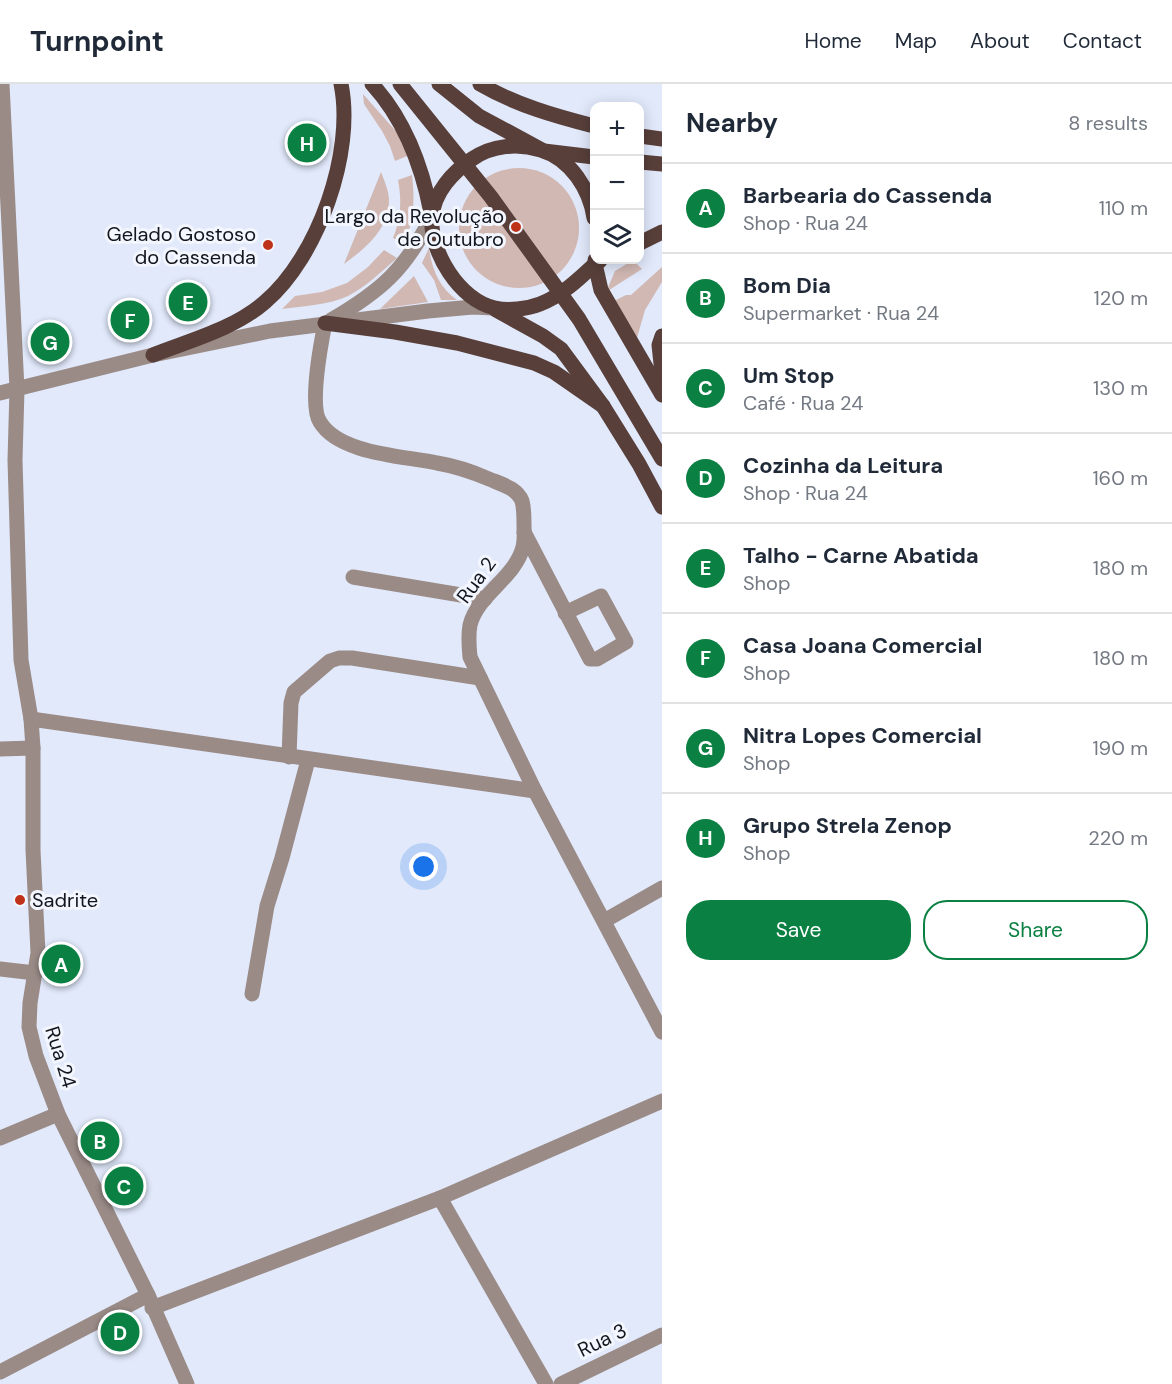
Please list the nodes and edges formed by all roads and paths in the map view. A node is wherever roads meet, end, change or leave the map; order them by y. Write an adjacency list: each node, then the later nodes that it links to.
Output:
1 (2, 84): 25 (street, Rua 24)
2 (341, 84): 23 (main road)
3 (372, 84): 15 (main road)
4 (399, 84): 29 (main road, bridge)
5 (439, 84): 10 (main road)
6 (480, 84): 7 (main road)
7 (590, 125)
8 (644, 137): 9 (main road)
9 (662, 139)
10 (544, 151): 11 (main road); 14 (main road); 15 (main road)
11 (590, 157)
12 (644, 162): 13 (main road)
13 (662, 164)
14 (593, 210)
15 (432, 216): 20 (main road); 21 (street)
16 (662, 232): 17 (main road)
17 (644, 241)
18 (595, 264): 20 (main road)
19 (598, 264): 27 (main road)
20 (494, 308): 21 (street); 28 (main road)
21 (326, 323): 23 (street); 28 (main road); 31 (street, Rua 2)
22 (662, 336): 24 (main road)
23 (153, 355): 25 (street)
24 (662, 373)
25 (17, 389): 26 (street); 36 (street, Rua 24)
26 (0, 393)
27 (662, 395)
28 (603, 406): 30 (main road)
29 (662, 459)
30 (662, 507)
31 (524, 532): 33 (street, Rua 2); 34 (street)
32 (353, 577): 33 (street)
33 (485, 599): 35 (street, Rua 2)
34 (565, 613)
35 (480, 678): 39 (street); 41 (street, Rua 2)
36 (31, 719): 37 (street, Rua 24); 39 (street)
37 (33, 748): 38 (street); 45 (street, Rua 24)
38 (0, 749)
39 (288, 757): 40 (street)
40 (308, 760): 41 (street); 46 (street)
41 (535, 791): 43 (street, Rua 2)
42 (662, 888): 43 (street)
43 (604, 921): 47 (street, Rua 2)
44 (0, 969): 45 (street)
45 (35, 973): 49 (street, Rua 24)
46 (252, 994)
47 (662, 1032)
48 (662, 1102): 51 (street)
49 (58, 1114): 50 (street); 52 (street, Rua 24)
50 (0, 1138)
51 (440, 1198): 52 (street); 56 (street)
52 (150, 1301): 54 (street); 55 (street, Rua 24)
53 (662, 1335): 57 (street, Rua 3)
54 (0, 1372)
55 (187, 1384)
56 (546, 1384)
57 (561, 1384)

